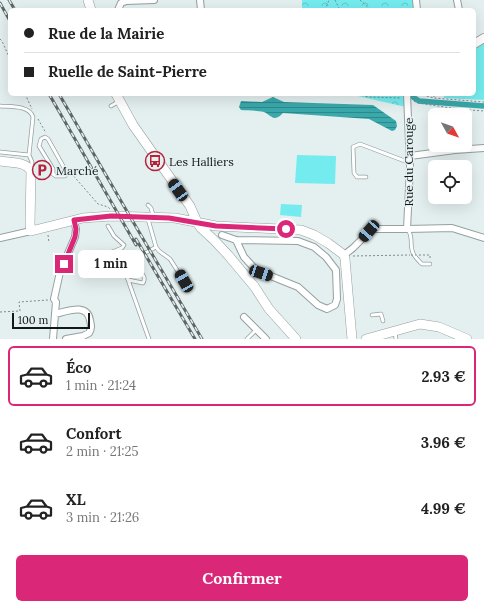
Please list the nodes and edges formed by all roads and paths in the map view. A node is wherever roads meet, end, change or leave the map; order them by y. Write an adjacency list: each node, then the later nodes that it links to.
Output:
1 (154, 0): 3 (street)
2 (360, 0): 4 (path)
3 (119, 8)
4 (369, 8)
5 (0, 39): 6 (path)
6 (8, 54)
7 (26, 96): 16 (path)
8 (365, 96): 9 (path)
9 (407, 96): 17 (path); 25 (street, Rue du Carouge)
10 (426, 96): 12 (path)
11 (118, 97): 15 (lane); 33 (main road)
12 (434, 98): 13 (path)
13 (484, 102)
14 (0, 106): 20 (lane)
15 (111, 106)
16 (33, 110)
17 (484, 111)
18 (37, 117): 19 (path)
19 (48, 136)
20 (30, 145): 21 (lane); 24 (lane)
21 (39, 146): 28 (lane); 28 (lane)
22 (484, 148): 25 (street)
23 (0, 152): 24 (lane)
24 (29, 155): 27 (lane)
25 (410, 159): 30 (lane); 36 (street, Rue du Carouge)
26 (0, 161): 27 (main road)
27 (31, 172): 28 (lane); 37 (main road)
28 (53, 173)
29 (70, 173): 35 (path)
30 (366, 176)
31 (148, 205): 32 (lane)
32 (150, 217): 33 (main road); 35 (main road); 44 (lane)
33 (196, 218): 38 (main road)
34 (74, 220): 35 (main road); 37 (main road); 49 (street)
35 (110, 221): 46 (lane)
36 (407, 228): 41 (street); 45 (street); 47 (lane)
37 (31, 231): 40 (street)
38 (215, 233): 42 (street); 45 (main road); 57 (main road)
39 (48, 234): 43 (path)
40 (0, 238)
41 (484, 238)
42 (236, 240): 42 (street)
43 (49, 243)
44 (156, 247): 48 (lane); 60 (lane)
45 (347, 255): 47 (path, bridge); 63 (main road)
46 (102, 256)
47 (430, 264)
48 (184, 281)
49 (54, 299): 50 (path); 51 (street)
50 (0, 312)
51 (56, 314): 58 (street); 59 (street)
52 (372, 315): 54 (lane)
53 (244, 317): 55 (street)
54 (383, 322)
55 (256, 330): 61 (lane); 62 (street)
56 (390, 333): 64 (main road); 65 (main road)
57 (293, 338)
58 (54, 339)
59 (66, 339)
60 (149, 339)
61 (247, 339)
62 (266, 339)
63 (352, 339)
64 (366, 339)
65 (467, 339)

